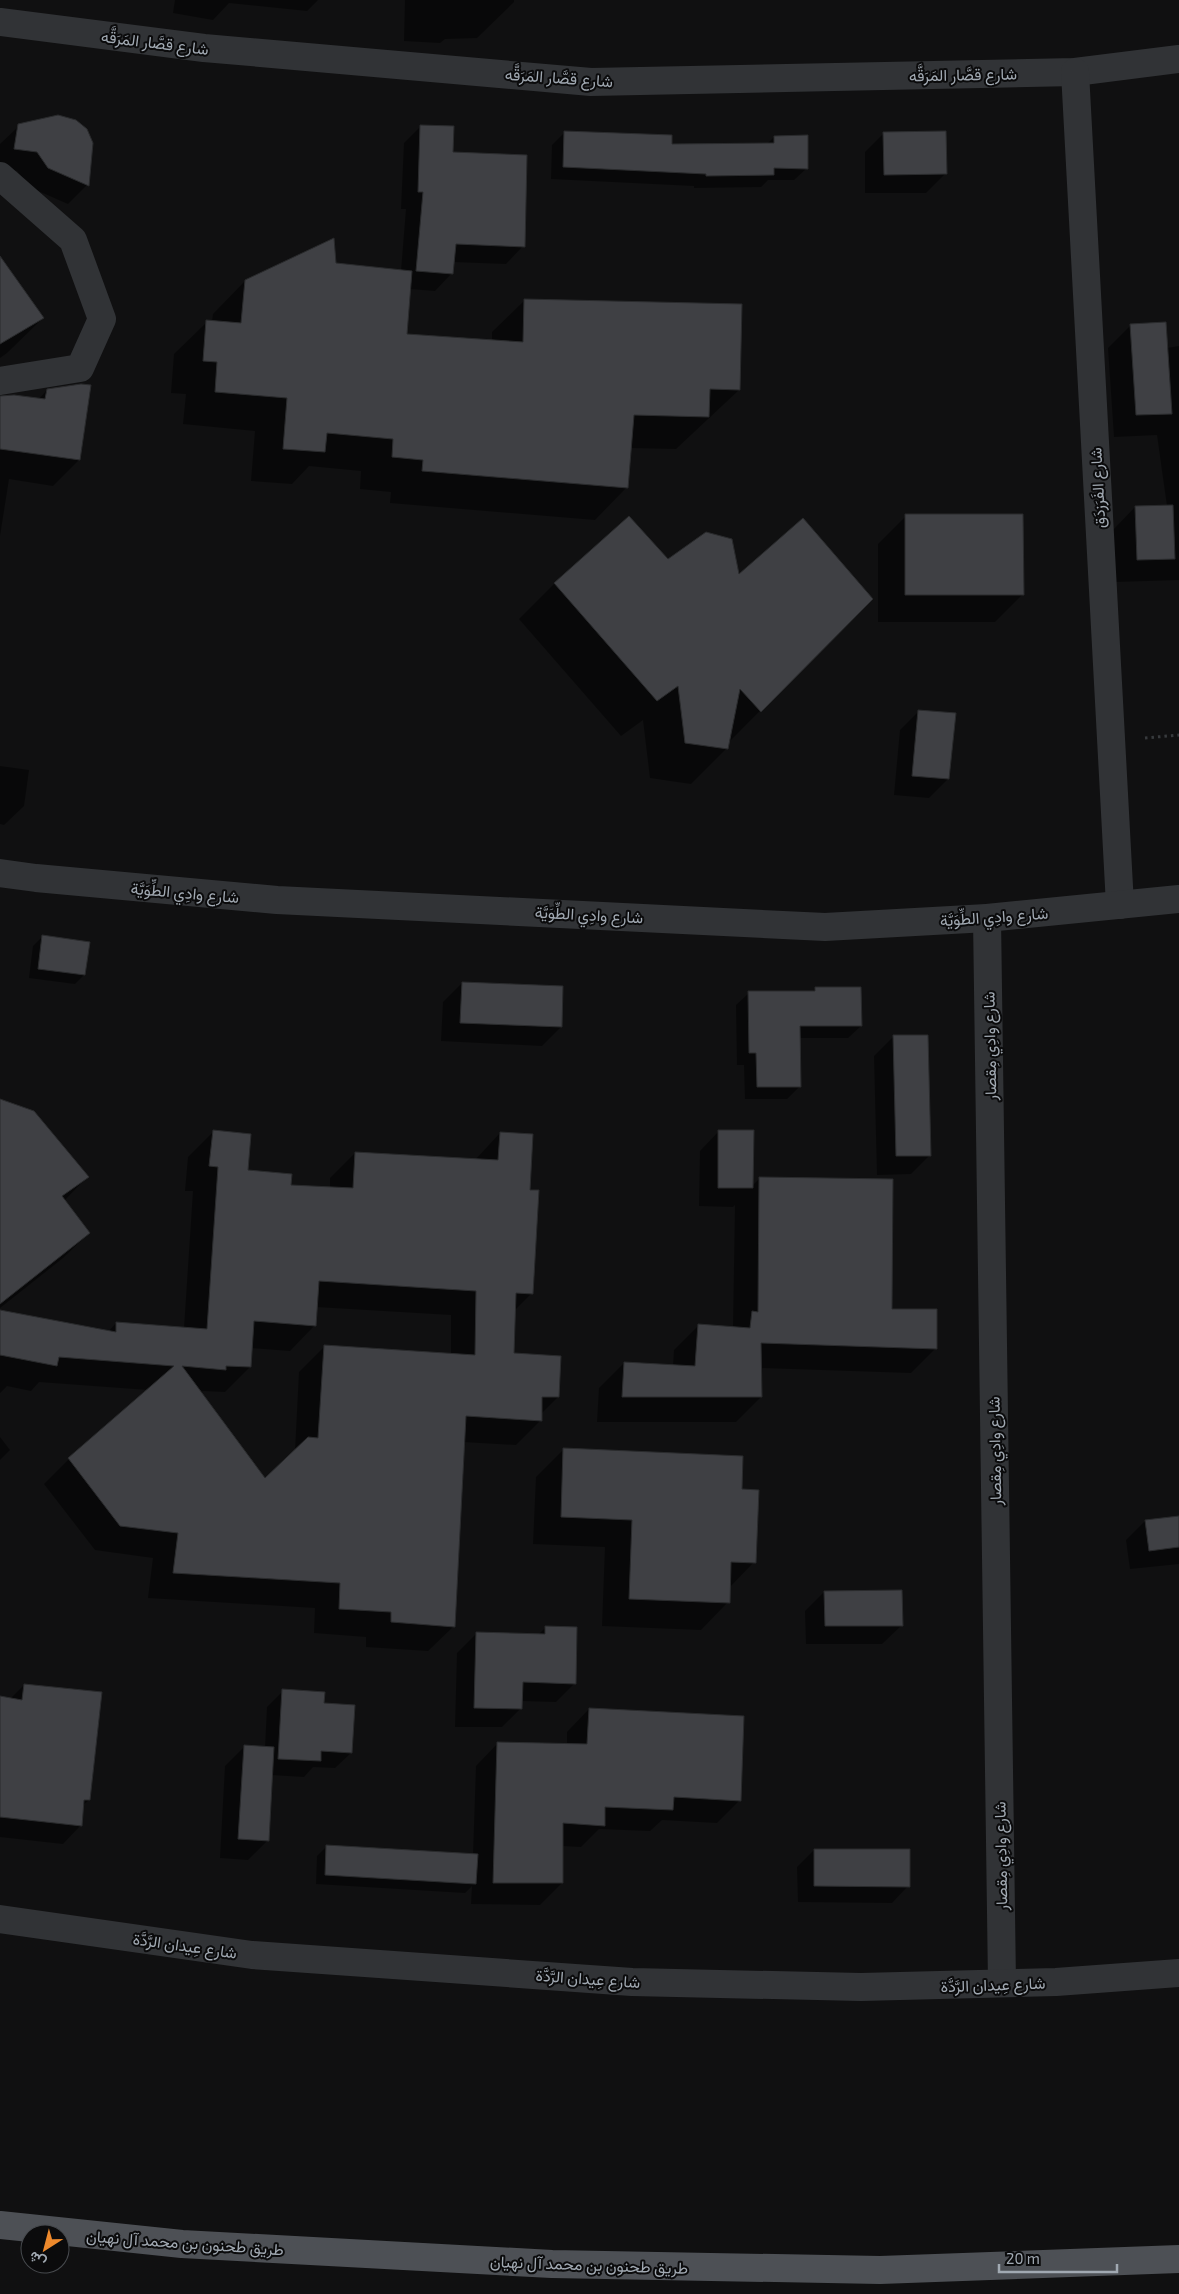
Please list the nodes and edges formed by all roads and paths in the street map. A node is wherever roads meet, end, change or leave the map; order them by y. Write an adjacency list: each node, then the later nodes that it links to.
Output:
1 (0, 22): 3 (street, شارع قصَّار المَرَقَّه)
2 (1179, 59): 3 (street, شارع قصَّار المَرَقَّه)
3 (1075, 72): 8 (street, شارع الفَرَزدَق)
4 (0, 176): 5 (street)
5 (0, 381)
6 (0, 873): 9 (street, شارع وادِي الطِّوَيَّة)
7 (1179, 899): 8 (street, شارع وادِي الطِّوَيَّة)
8 (1120, 905): 9 (street, شارع وادِي الطِّوَيَّة)
9 (987, 918): 12 (street, شارع وادِي مِقصار)
10 (0, 1919): 12 (street, شارع عِيدان الرَّدَّة)
11 (1179, 1974): 12 (street, شارع عِيدان الرَّدَّة)
12 (1002, 1984)
13 (0, 2225): 14 (main road, طريق طحنون بن محمد آل نهيان)
14 (1179, 2259)

